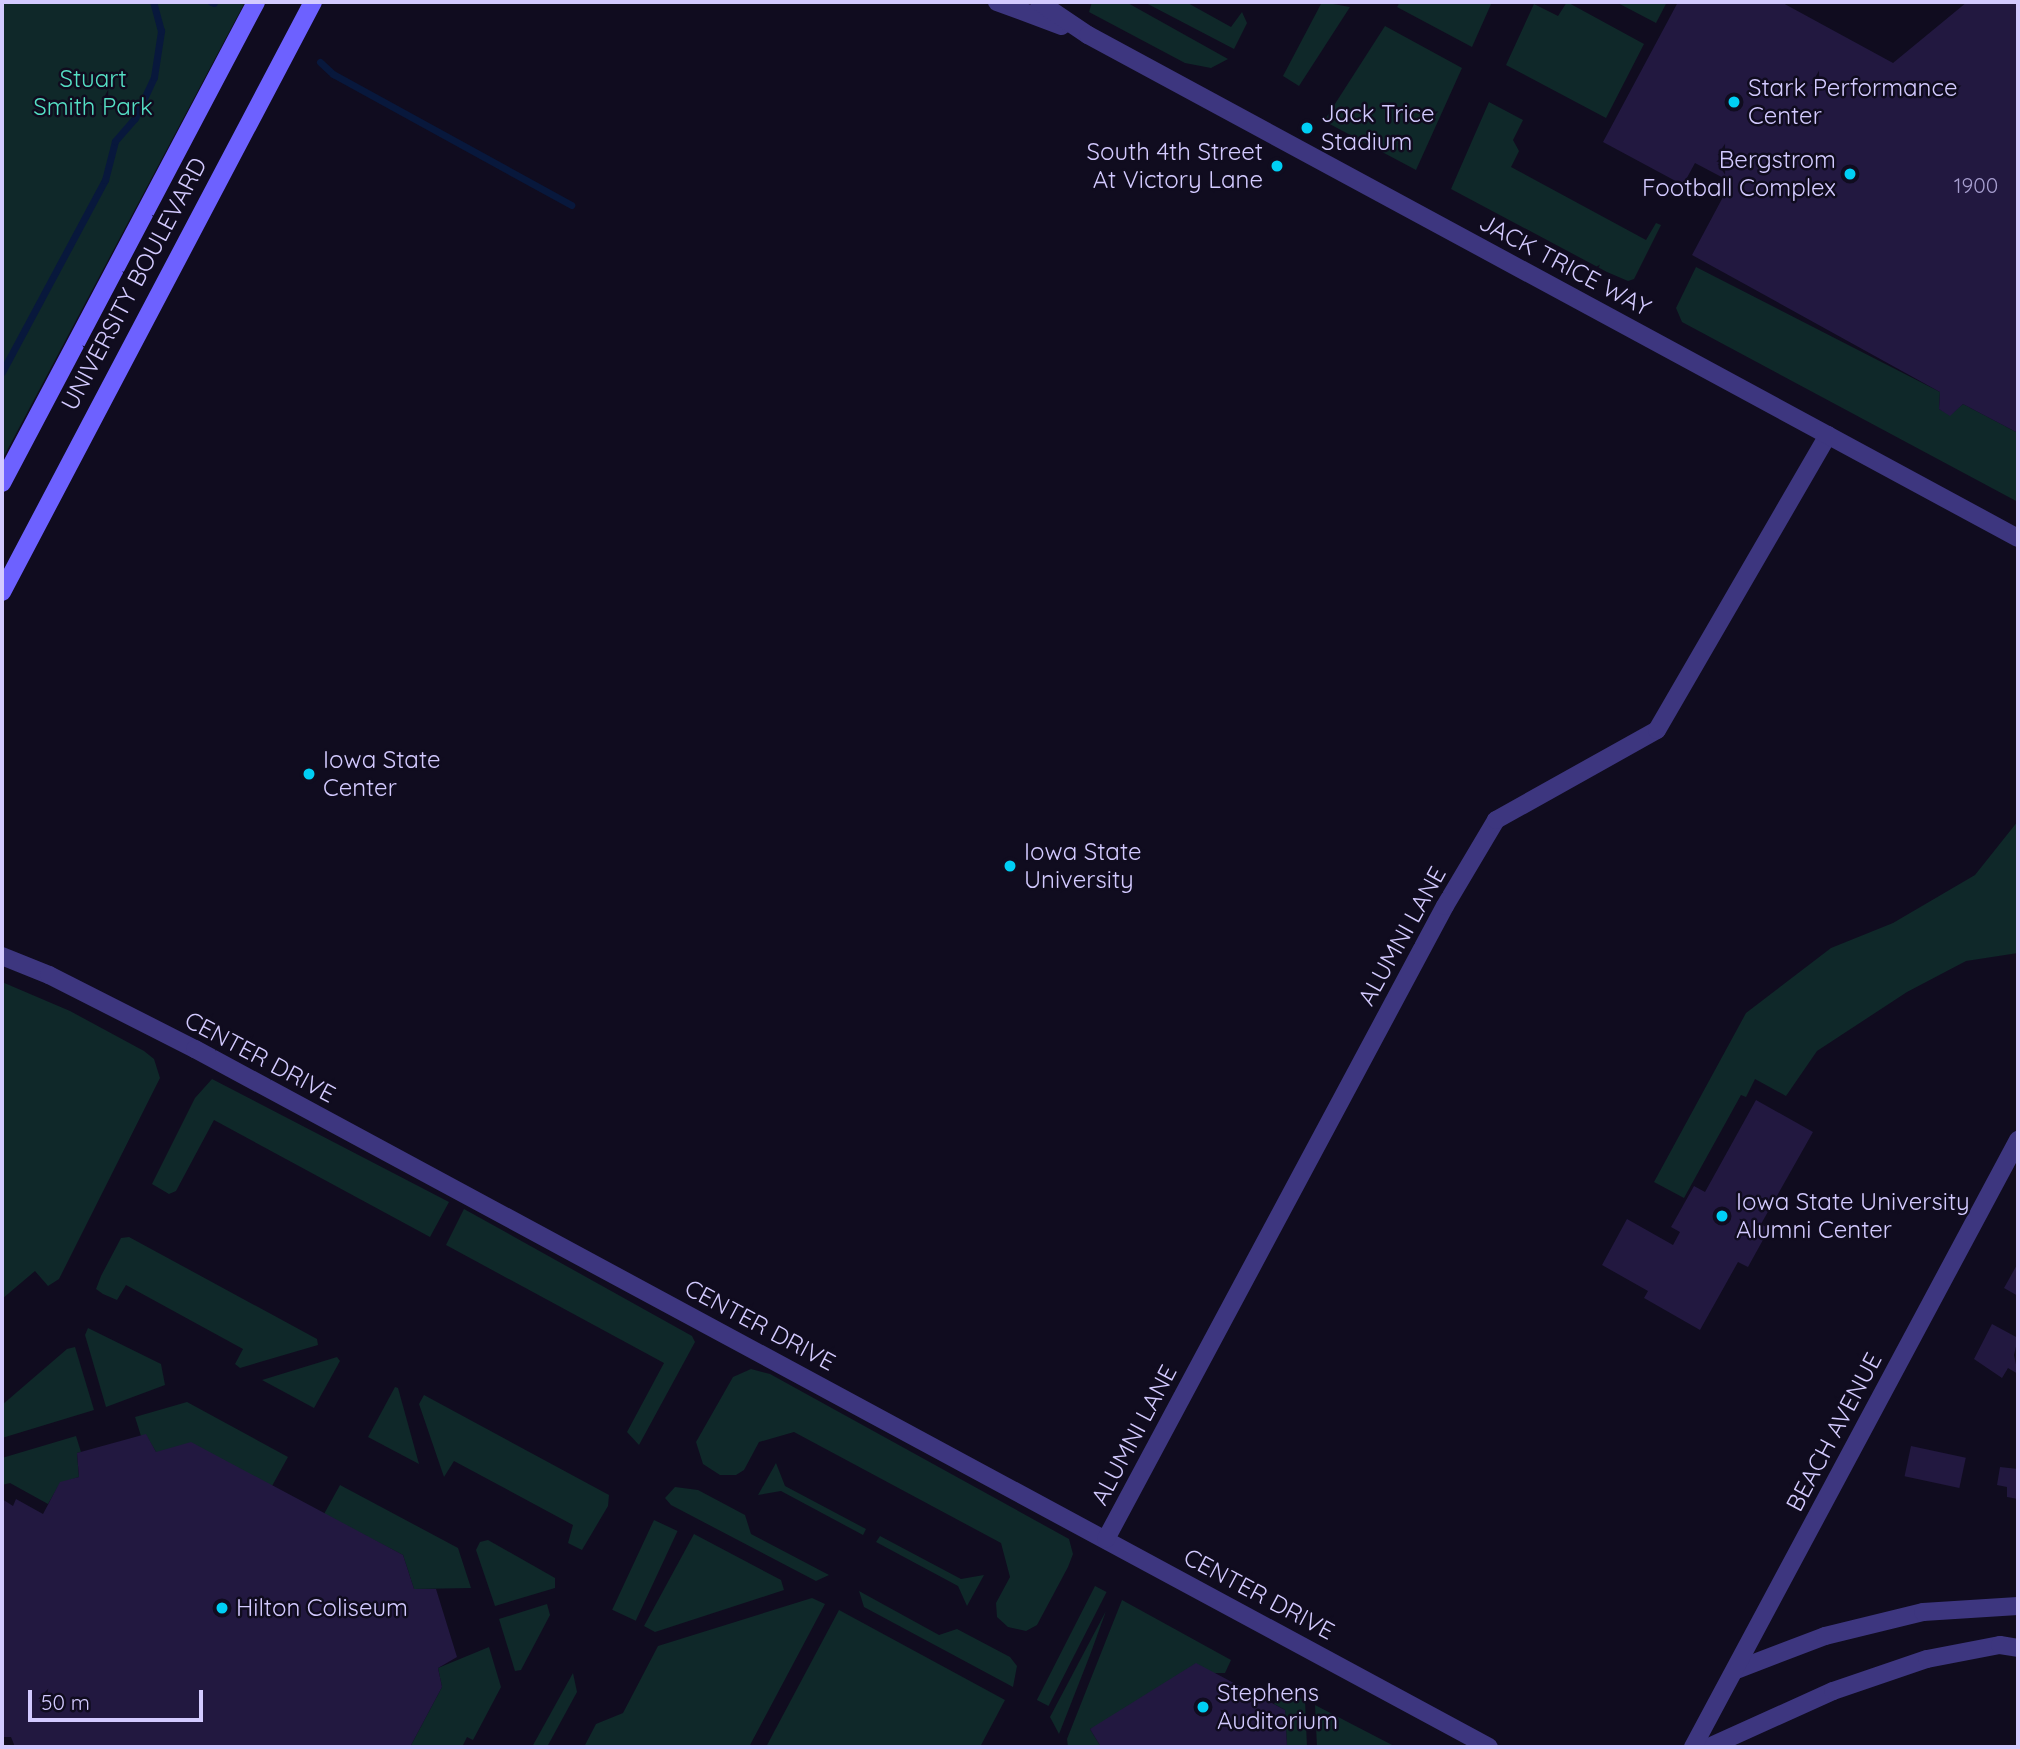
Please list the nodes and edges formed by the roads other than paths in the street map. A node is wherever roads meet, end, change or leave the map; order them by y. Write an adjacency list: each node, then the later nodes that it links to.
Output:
1 (256, 2): 7 (main road, UNIVERSITY BOULEVARD)
2 (313, 2): 9 (main road, UNIVERSITY BOULEVARD)
3 (997, 2): 5 (street, JACK TRICE WAY)
4 (1039, 2): 5 (street, JACK TRICE WAY)
5 (1088, 36): 6 (street, JACK TRICE WAY)
6 (1828, 436): 8 (street, JACK TRICE WAY); 12 (street, ALUMNI LANE)
7 (2, 483)
8 (2018, 538)
9 (2, 592)
10 (2, 956): 12 (street, CENTER DRIVE)
11 (2017, 1143): 15 (street, BEACH AVENUE)
12 (1106, 1539): 16 (street, CENTER DRIVE)
13 (2018, 1606): 15 (street)
14 (2018, 1648): 18 (street)
15 (1736, 1670): 17 (street, BEACH AVENUE)
16 (1489, 1747)
17 (1693, 1747)
18 (1709, 1747)

